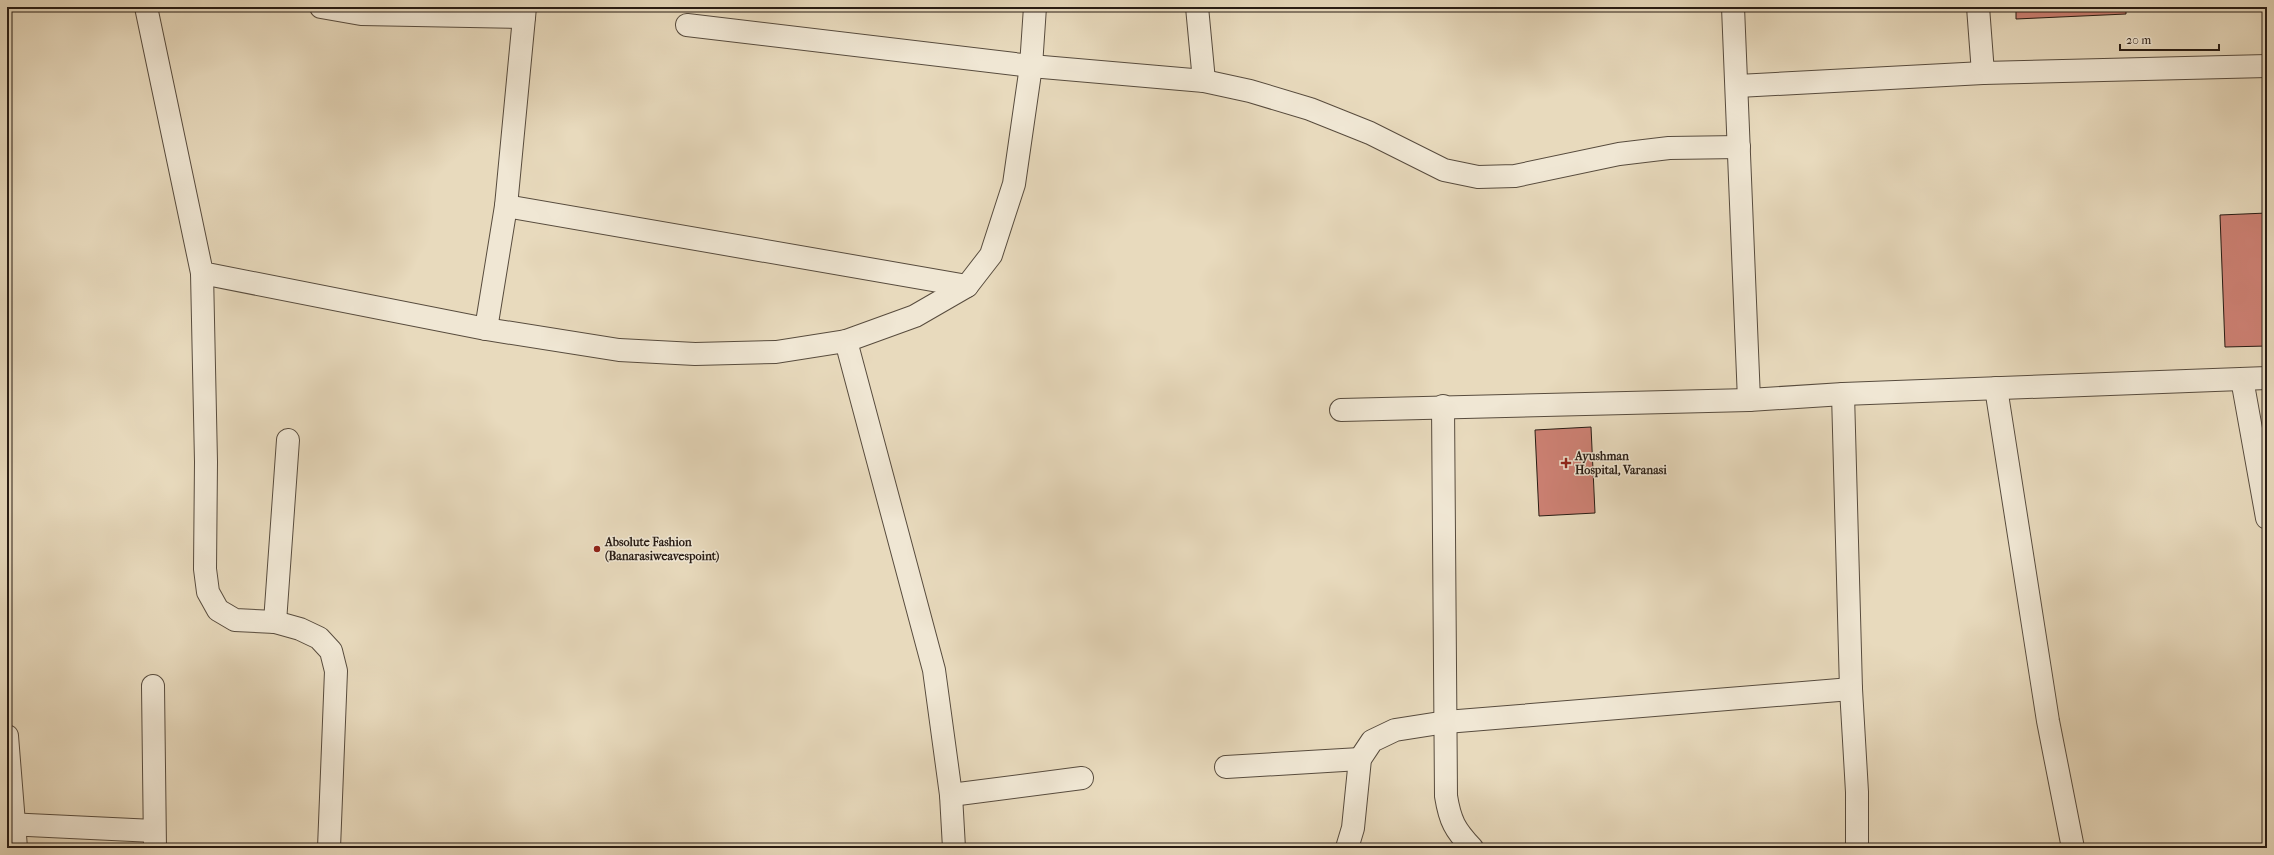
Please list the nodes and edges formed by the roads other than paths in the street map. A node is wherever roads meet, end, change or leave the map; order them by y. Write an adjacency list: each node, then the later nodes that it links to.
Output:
1 (146, 7): 16 (street)
2 (321, 7): 7 (street)
3 (1035, 7): 9 (street)
4 (1197, 7): 12 (street)
5 (1733, 7): 13 (street)
6 (1978, 7): 11 (street)
7 (525, 12): 15 (street)
8 (687, 25): 9 (street)
9 (1031, 66): 12 (street); 17 (street)
10 (2267, 66): 11 (street)
11 (1983, 73): 13 (street)
12 (1204, 81): 14 (street)
13 (1738, 86): 14 (street)
14 (1739, 147): 24 (street)
15 (506, 206): 17 (street); 18 (street)
16 (202, 273): 18 (street); 29 (street)
17 (967, 286): 19 (street)
18 (486, 329): 19 (street)
19 (846, 340): 37 (street)
20 (2267, 378): 21 (street)
21 (2242, 379): 22 (street); 28 (street)
22 (1996, 388): 23 (street); 46 (street)
23 (1843, 394): 24 (street); 31 (street)
24 (1749, 400): 25 (street)
25 (1443, 406): 26 (street); 32 (street)
26 (1341, 410)
27 (288, 440): 29 (street)
28 (2267, 518)
29 (275, 622): 41 (street)
30 (153, 686): 39 (street)
31 (1851, 689): 32 (street); 45 (street)
32 (1446, 722): 34 (street); 44 (street)
33 (7, 736): 38 (street)
34 (1360, 759): 35 (street); 43 (street)
35 (1226, 768)
36 (1082, 778): 37 (street)
37 (951, 795): 42 (street)
38 (10, 824): 39 (street); 40 (street)
39 (154, 840)
40 (16, 848)
41 (329, 848)
42 (954, 848)
43 (1347, 848)
44 (1472, 848)
45 (1857, 848)
46 (2073, 848)

